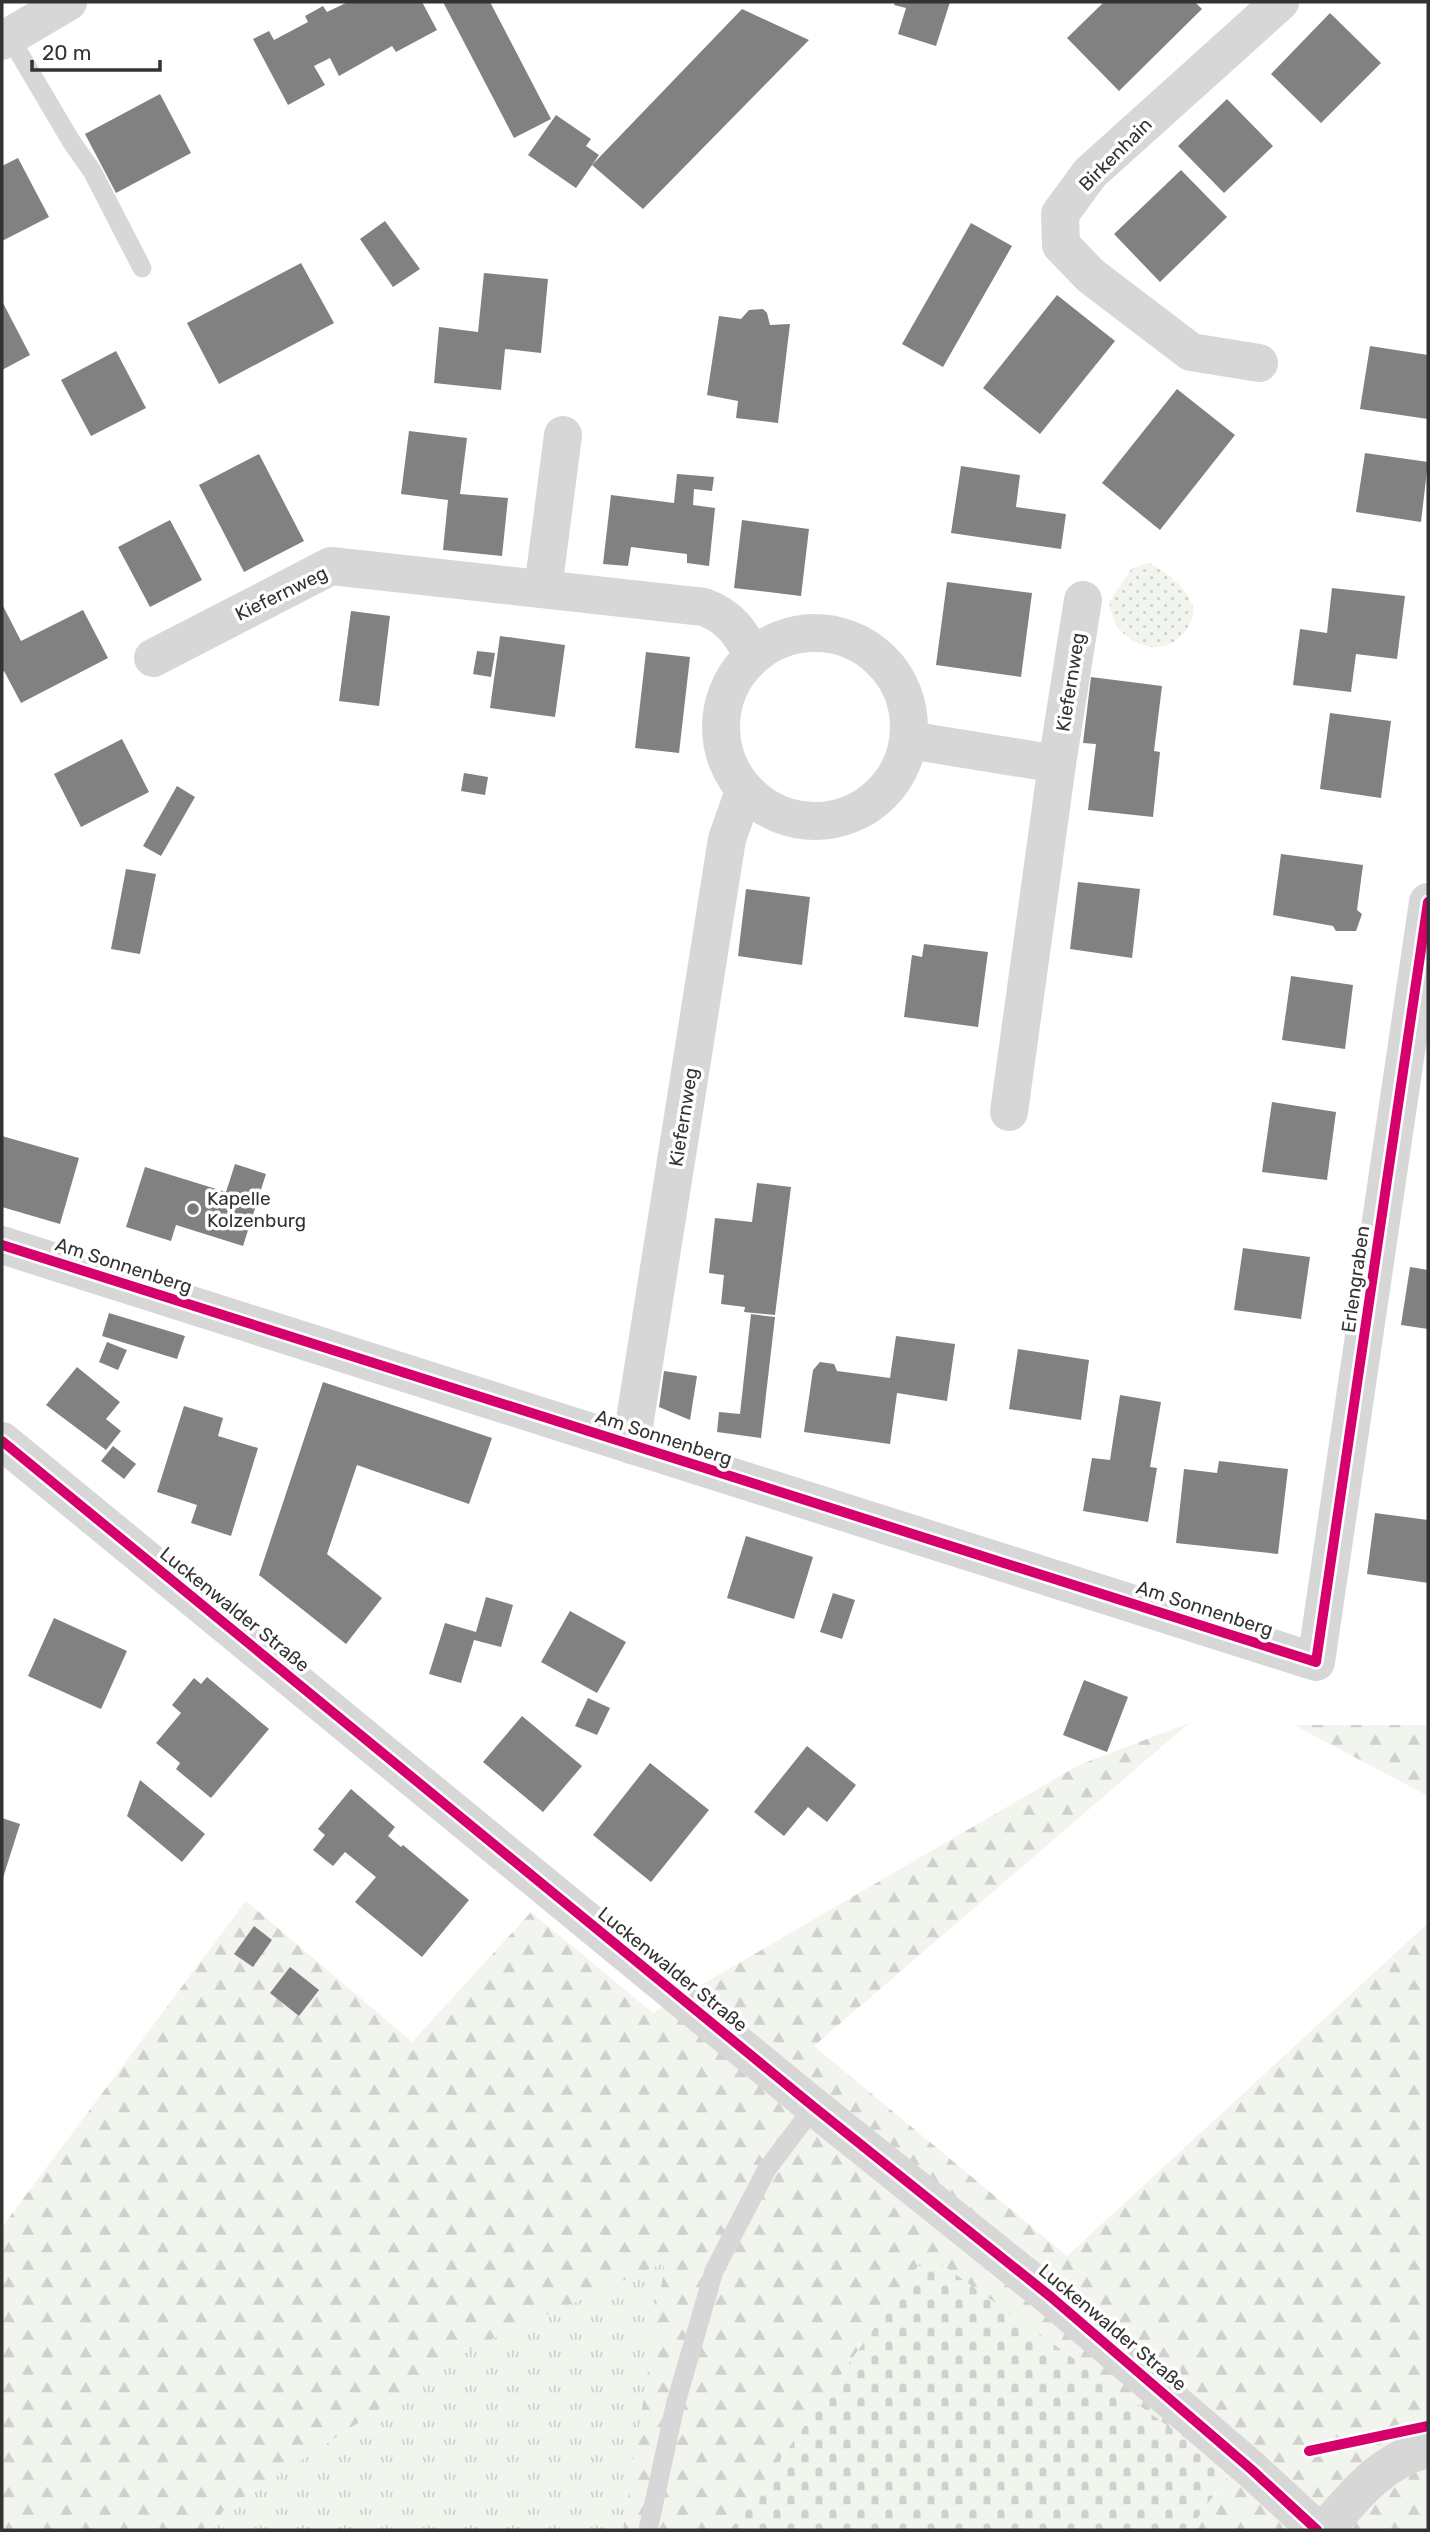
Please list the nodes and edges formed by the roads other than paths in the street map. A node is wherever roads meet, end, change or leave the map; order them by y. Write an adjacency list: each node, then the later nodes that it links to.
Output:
1 (68, 2): 3 (street)
2 (1280, 2): 5 (street, Birkenhain)
3 (5, 38): 4 (lane)
4 (142, 268)
5 (1259, 363)
6 (563, 435): 7 (street)
7 (543, 589): 9 (street, Kiefernweg); 10 (street, Kiefernweg)
8 (1083, 600): 12 (street, Kiefernweg)
9 (752, 653): 11 (street); 13 (street)
10 (153, 657)
11 (909, 740): 12 (street); 13 (street)
12 (1057, 764): 15 (street, Kiefernweg)
13 (744, 791): 18 (street, Kiefernweg)
14 (1428, 902): 19 (street, Erlengraben)
15 (1009, 1112)
16 (2, 1245): 18 (street, Am Sonnenberg)
17 (2, 1441): 20 (street, Luckenwalder Straße)
18 (631, 1445): 19 (street, Am Sonnenberg)
19 (1316, 1662)
20 (814, 2107): 22 (lane); 23 (street, Luckenwalder Straße)
21 (1427, 2450): 24 (street)
22 (648, 2530)
23 (1317, 2530)
24 (1325, 2530)

